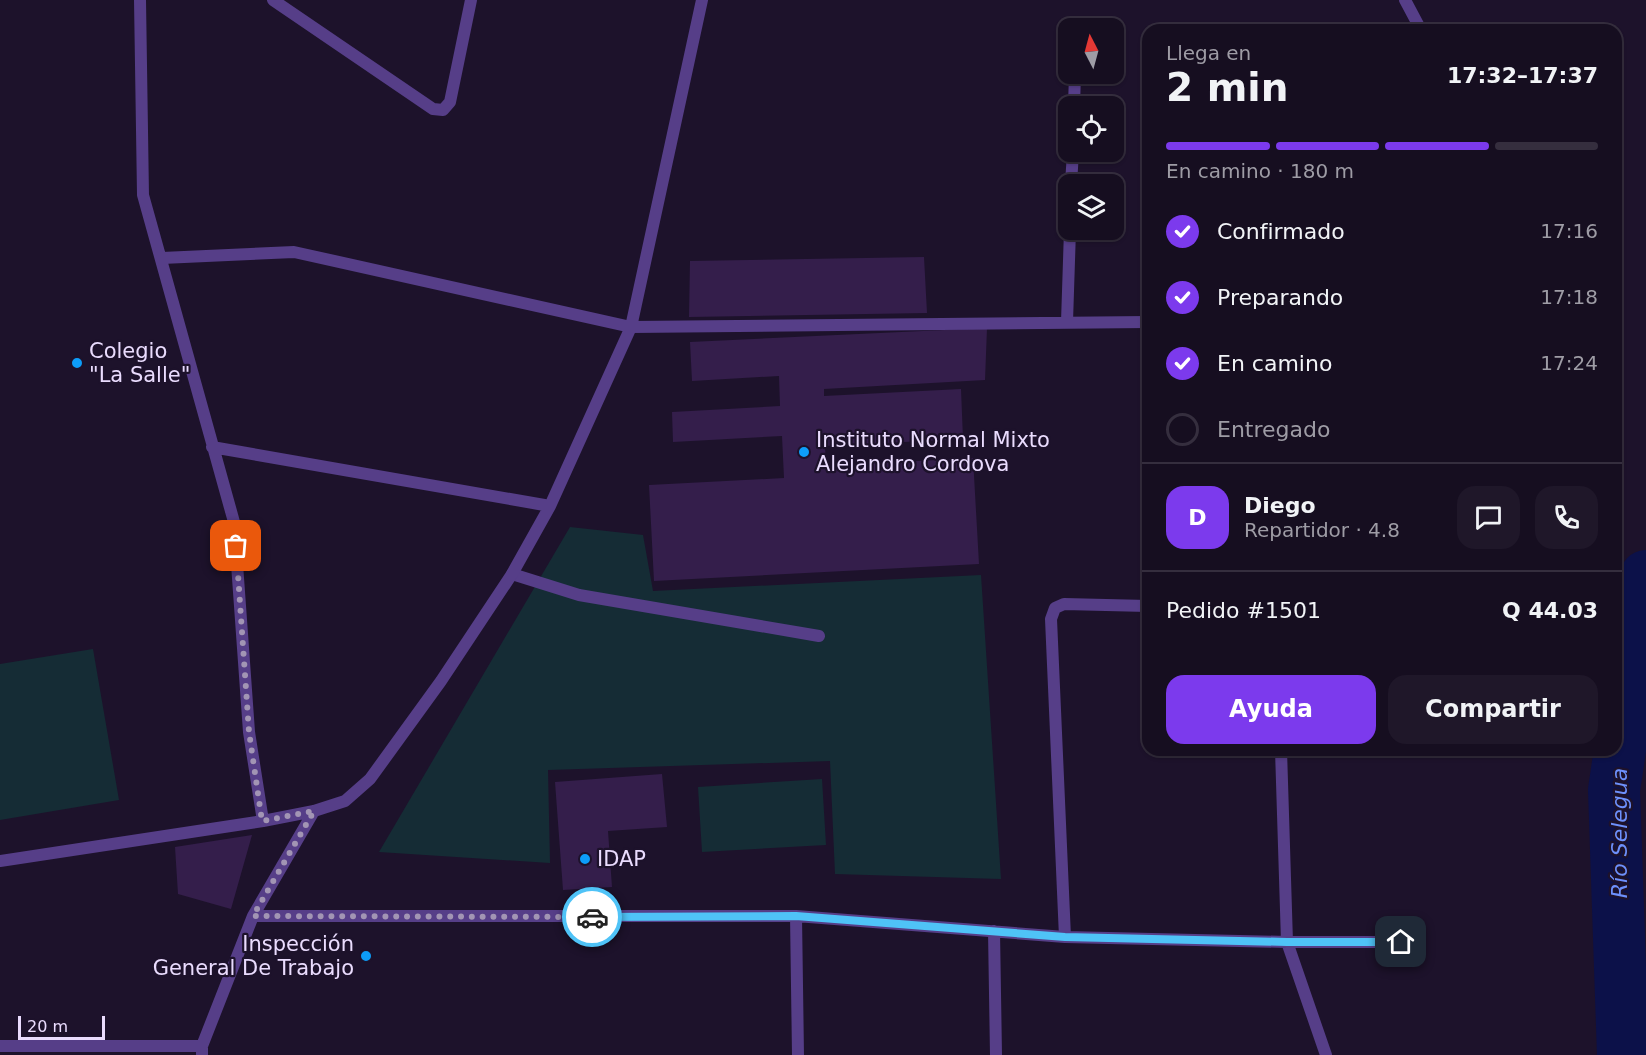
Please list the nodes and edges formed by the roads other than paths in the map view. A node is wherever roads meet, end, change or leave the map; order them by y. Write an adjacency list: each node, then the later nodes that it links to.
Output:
1 (140, 0): 8 (street)
2 (273, 0): 3 (street)
3 (471, 0)
4 (702, 0): 11 (street)
5 (1405, 0): 6 (street)
6 (1418, 24)
7 (1070, 240): 9 (street)
8 (162, 258): 11 (street); 12 (street)
9 (1067, 322): 10 (street); 11 (street)
10 (1142, 322)
11 (631, 327): 13 (street)
12 (212, 447): 13 (street); 19 (street)
13 (550, 506): 14 (street)
14 (512, 574): 16 (street); 18 (street)
15 (1142, 606): 24 (street)
16 (819, 636)
17 (1281, 756): 25 (street)
18 (314, 811): 19 (street); 21 (street)
19 (262, 821): 20 (street)
20 (0, 861)
21 (253, 916): 22 (street); 28 (street)
22 (796, 916): 23 (street); 29 (street)
23 (994, 931): 24 (street); 30 (street)
24 (1065, 937): 25 (street)
25 (1287, 942): 26 (street); 31 (street)
26 (1401, 942)
27 (0, 1046): 28 (street)
28 (202, 1051)
29 (798, 1055)
30 (996, 1055)
31 (1326, 1055)

